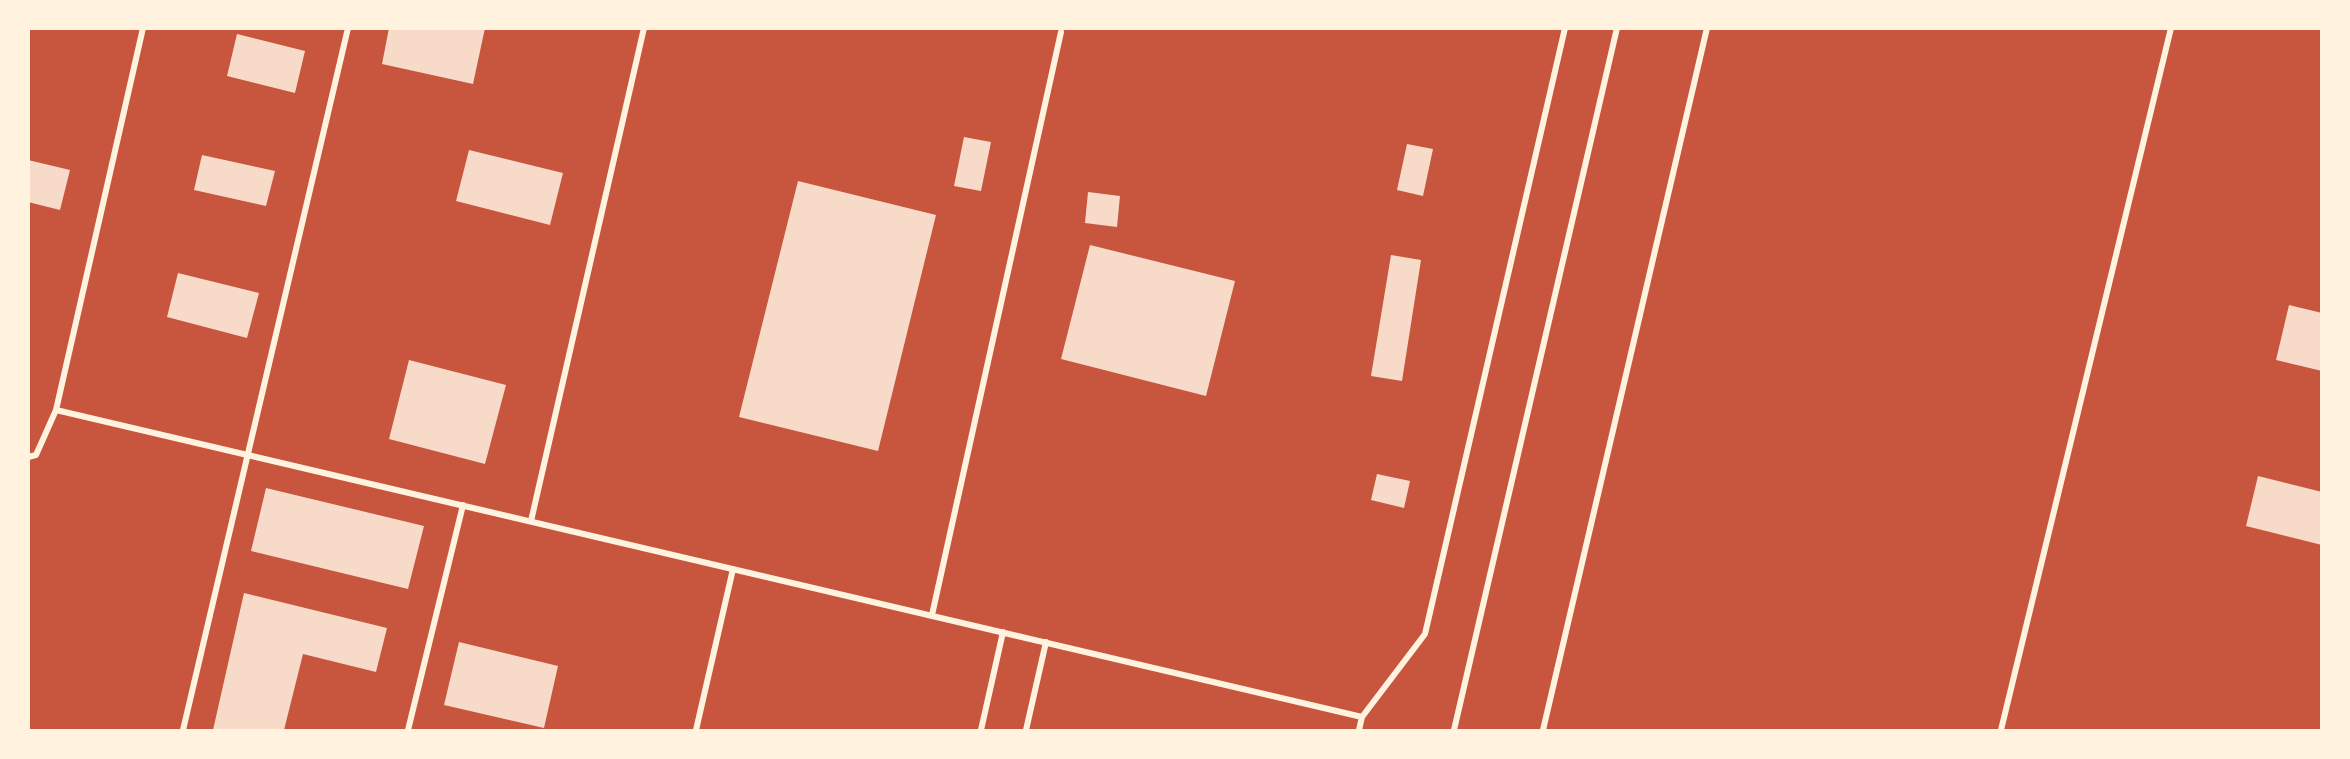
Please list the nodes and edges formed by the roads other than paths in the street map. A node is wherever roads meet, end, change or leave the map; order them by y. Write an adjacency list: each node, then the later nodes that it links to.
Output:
1 (143, 28): 9 (street)
2 (348, 28): 10 (street)
3 (644, 28): 13 (street)
4 (1564, 28): 18 (street)
5 (1617, 28): 25 (street)
6 (1707, 28): 26 (street)
7 (2171, 28): 27 (street)
8 (1061, 32): 15 (street)
9 (56, 410): 10 (street); 11 (street)
10 (248, 455): 12 (street); 19 (street)
11 (28, 457)
12 (463, 505): 13 (street); 20 (street)
13 (531, 521): 14 (street)
14 (733, 569): 15 (street); 21 (street)
15 (932, 615): 16 (street)
16 (1003, 632): 17 (street); 22 (street)
17 (1046, 642): 18 (street); 23 (street)
18 (1362, 717): 24 (street)
19 (183, 730)
20 (408, 730)
21 (696, 730)
22 (981, 730)
23 (1026, 730)
24 (1359, 730)
25 (1454, 730)
26 (1543, 730)
27 (2001, 730)

